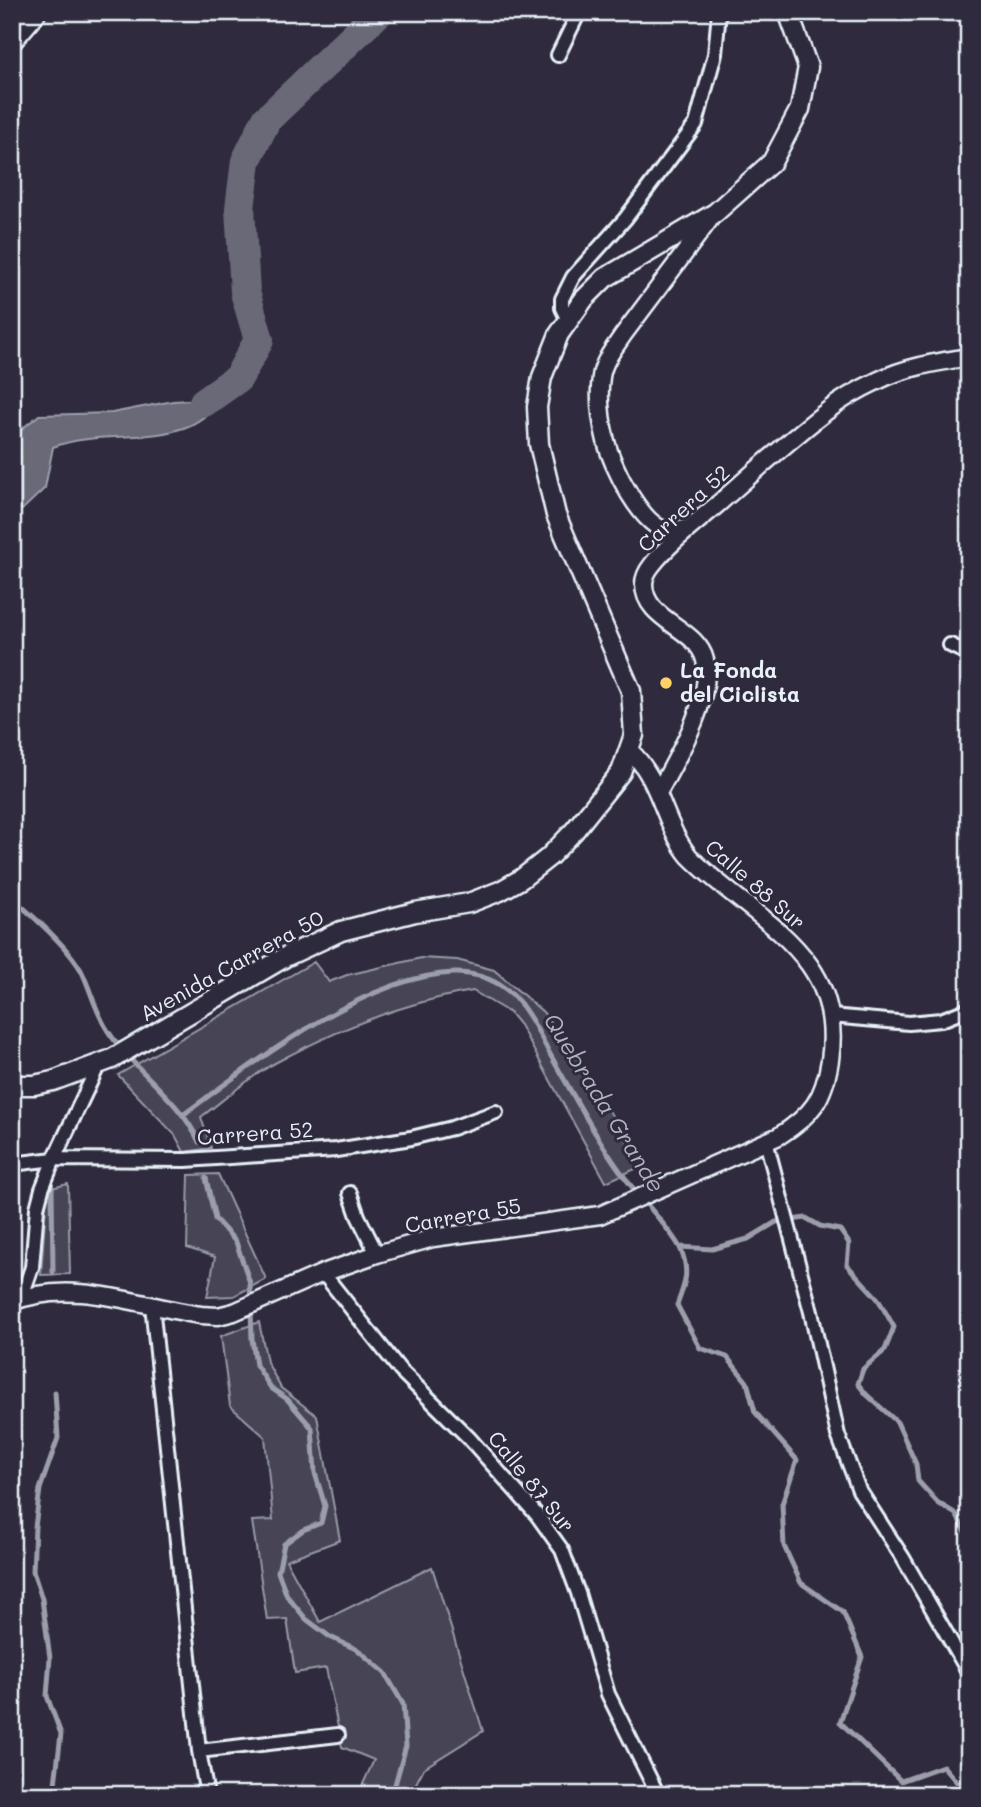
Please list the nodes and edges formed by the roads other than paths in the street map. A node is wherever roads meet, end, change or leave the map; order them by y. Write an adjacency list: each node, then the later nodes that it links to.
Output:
1 (35, 12): 5 (highway)
2 (579, 12): 6 (street)
3 (719, 12): 8 (street)
4 (788, 12): 7 (main road, Avenida Carrera 50)
5 (12, 39)
6 (558, 55)
7 (715, 212): 8 (main road, Avenida Carrera 50); 10 (street)
8 (568, 320): 13 (main road, Avenida Carrera 50)
9 (969, 357): 10 (street, Carrera 52)
10 (691, 527): 14 (street, Carrera 52)
11 (950, 645): 12 (street)
12 (969, 654)
13 (630, 751): 14 (street, Calle 88 Sur); 17 (main road, Avenida Carrera 50)
14 (658, 793): 16 (street, Calle 88 Sur)
15 (969, 1009): 16 (street)
16 (831, 1016): 20 (street, Carrera 55)
17 (105, 1063): 18 (main road, Avenida Carrera 50); 21 (street)
18 (12, 1085)
19 (496, 1112): 21 (street, Carrera 52)
20 (766, 1141): 24 (street, Carrera 55); 28 (street)
21 (54, 1159): 22 (street, Carrera 52); 26 (street)
22 (12, 1164)
23 (350, 1193): 24 (street)
24 (377, 1254): 25 (street, Carrera 55)
25 (323, 1273): 27 (street, Carrera 55); 32 (street, Calle 87 Sur)
26 (17, 1301): 27 (street, Carrera 55)
27 (152, 1305): 30 (street)
28 (969, 1673)
29 (338, 1735): 30 (street)
30 (199, 1751): 31 (street)
31 (207, 1795)
32 (658, 1795)

